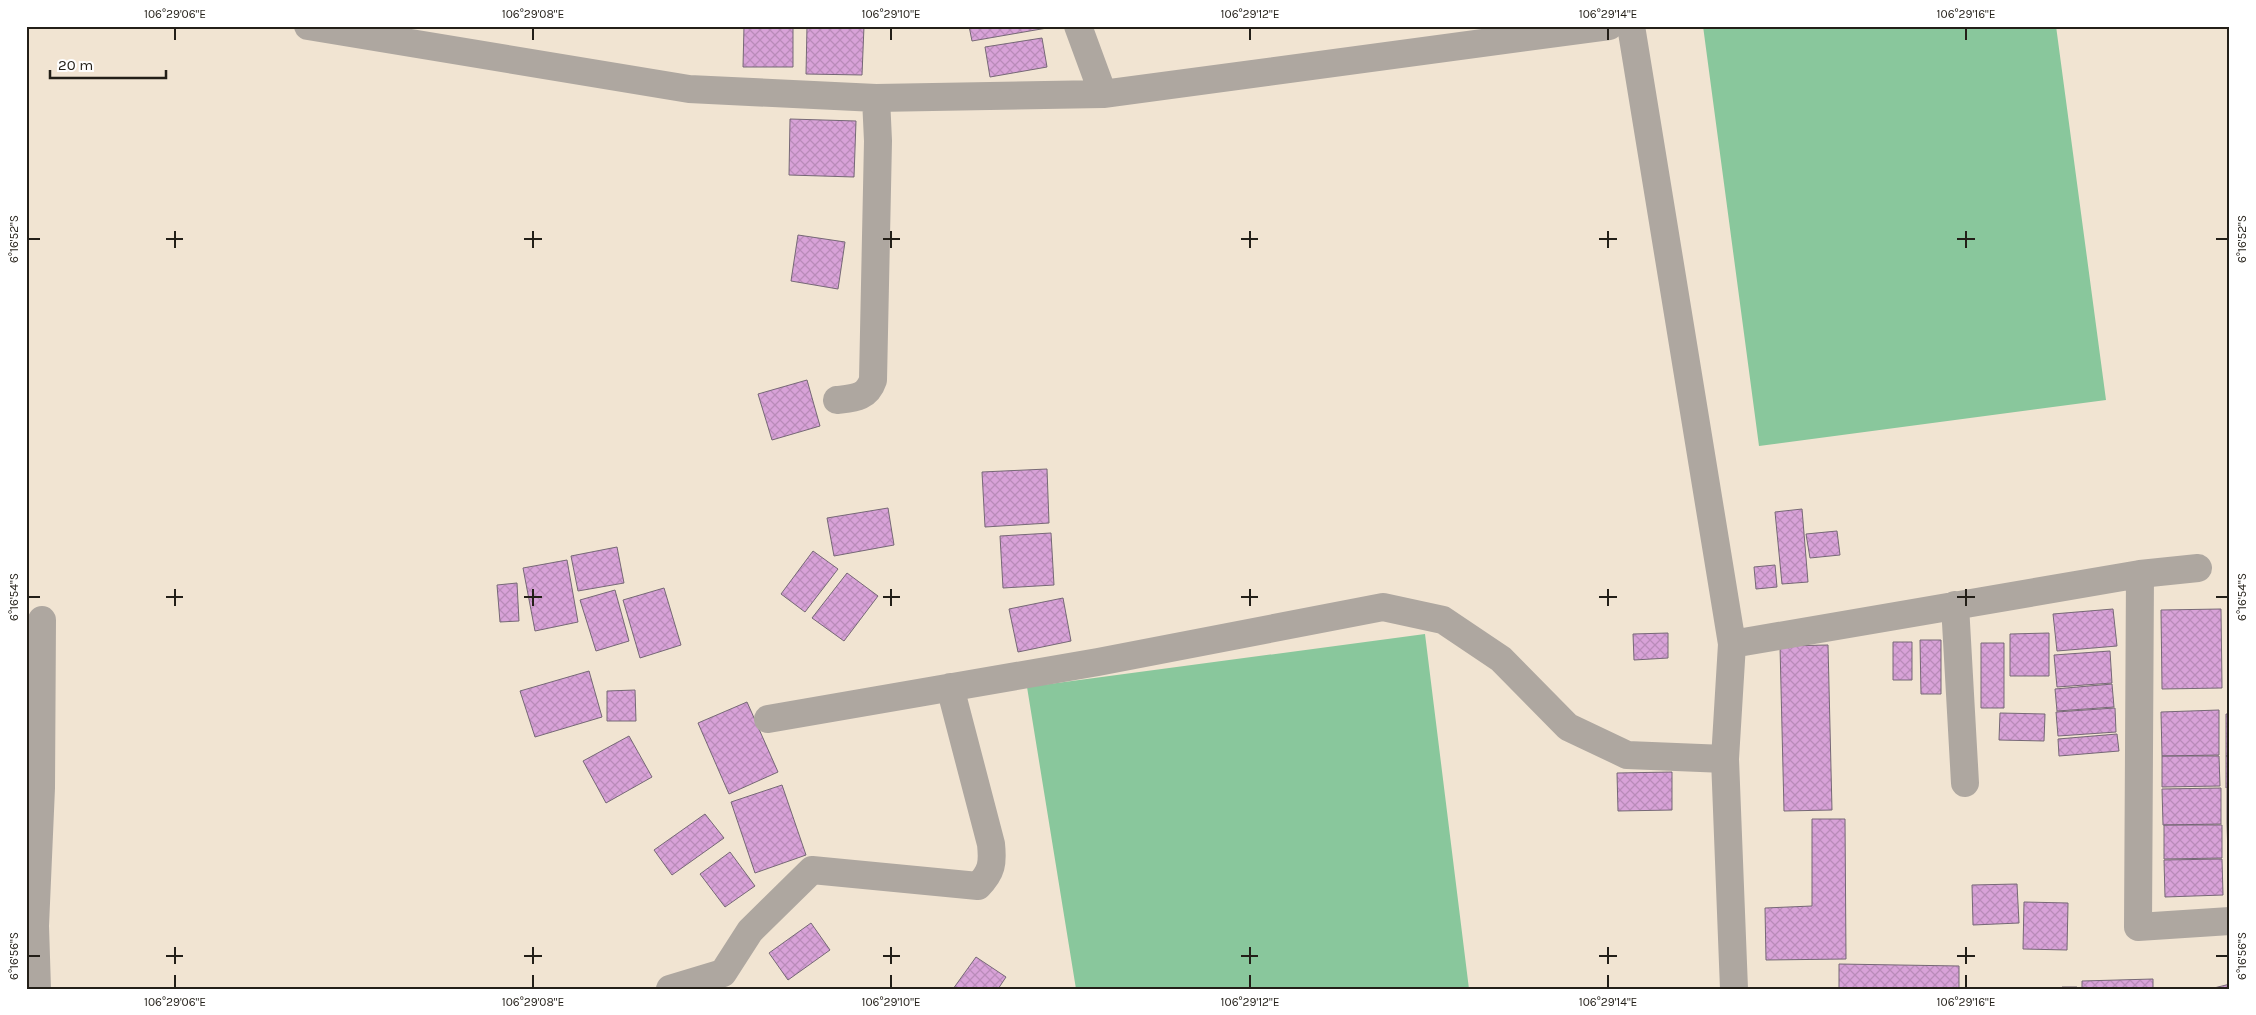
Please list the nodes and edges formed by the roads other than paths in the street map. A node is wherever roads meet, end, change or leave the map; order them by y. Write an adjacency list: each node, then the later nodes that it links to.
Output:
1 (308, 26): 6 (street)
2 (1078, 26): 5 (street)
3 (1609, 26): 5 (street)
4 (1631, 26): 12 (street)
5 (1103, 94): 6 (street)
6 (876, 98): 7 (street)
7 (837, 400)
8 (2198, 568): 9 (street)
9 (2140, 574): 10 (street); 17 (street)
10 (1955, 605): 12 (street); 16 (street)
11 (42, 620): 18 (street)
12 (1732, 644): 15 (street)
13 (950, 687): 14 (street); 15 (street); 20 (street)
14 (768, 719)
15 (1724, 759): 21 (street)
16 (1965, 783)
17 (2230, 921)
18 (29, 923): 19 (street)
19 (37, 989)
20 (670, 989)
21 (1734, 989)

